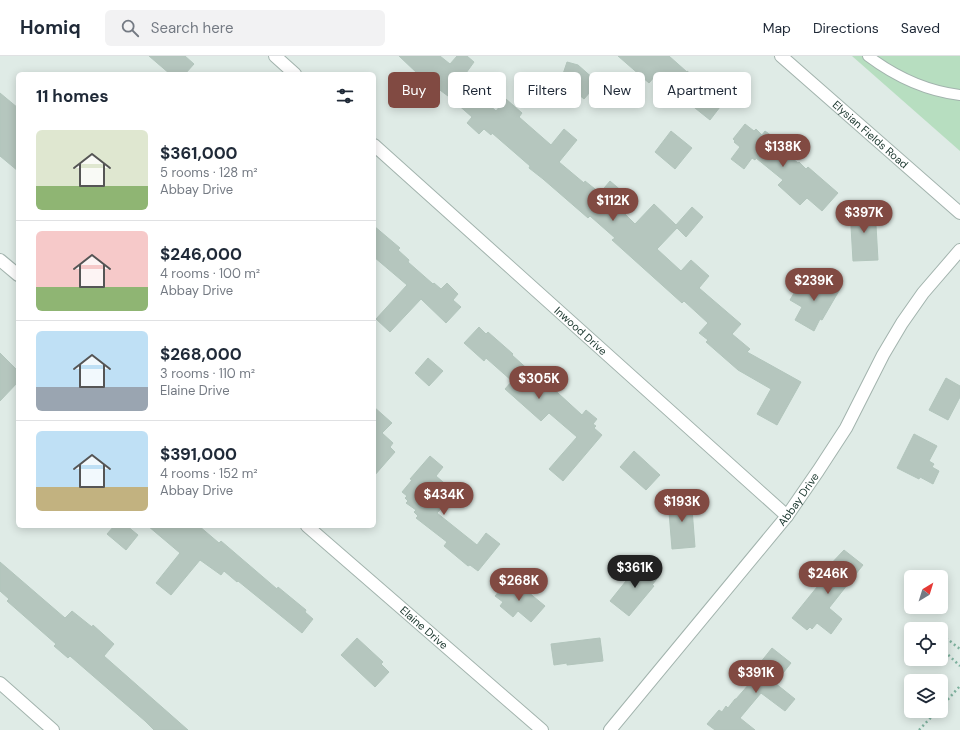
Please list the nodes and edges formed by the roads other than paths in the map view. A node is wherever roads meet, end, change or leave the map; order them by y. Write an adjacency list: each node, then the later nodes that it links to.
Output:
1 (275, 56): 4 (street)
2 (782, 56): 7 (street, Elysian Fields Road)
3 (868, 56): 5 (lane)
4 (293, 72)
5 (960, 95)
6 (376, 147): 11 (street, Inwood Drive)
7 (960, 213)
8 (960, 250): 11 (street, Abbay Drive)
9 (0, 260): 10 (street)
10 (16, 273)
11 (787, 516): 16 (street, Abbay Drive)
12 (309, 528): 15 (street, Elaine Drive)
13 (0, 683): 14 (street)
14 (53, 730)
15 (542, 730)
16 (610, 730)

